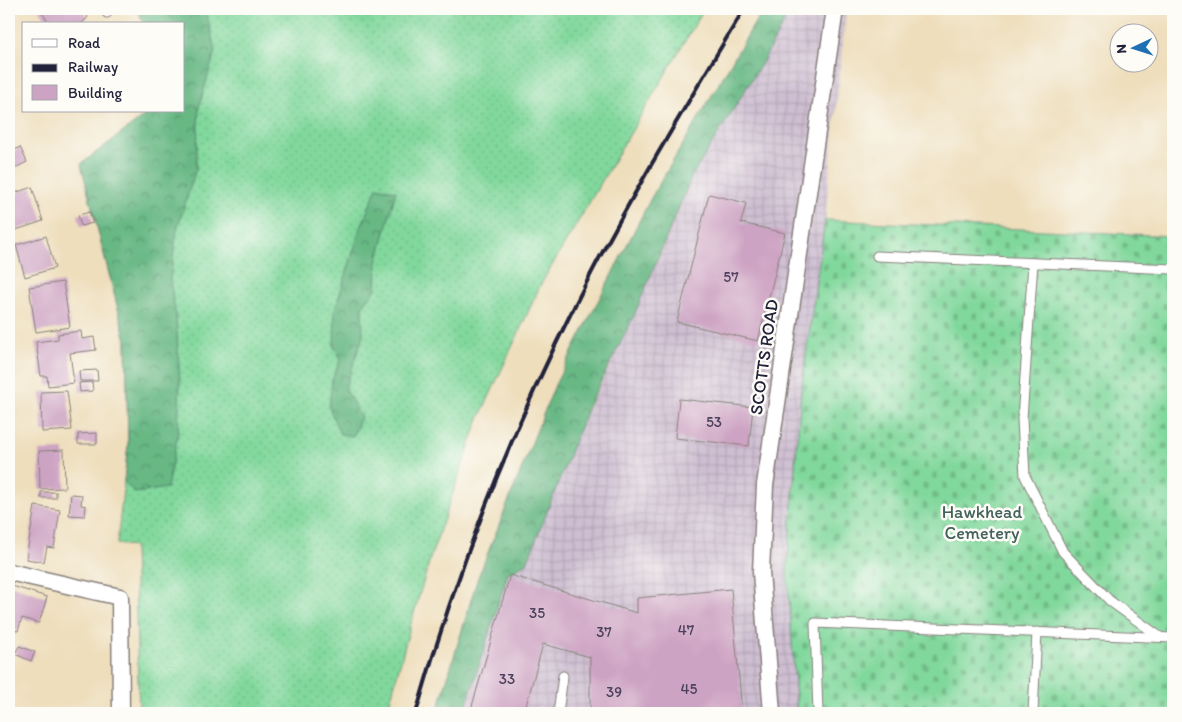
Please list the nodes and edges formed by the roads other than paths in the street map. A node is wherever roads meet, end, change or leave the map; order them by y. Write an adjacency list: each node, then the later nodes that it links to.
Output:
1 (835, 9): 12 (street, SCOTTS ROAD)
2 (877, 256): 3 (lane)
3 (1033, 263): 4 (lane); 7 (lane)
4 (1173, 269)
5 (9, 572): 10 (street)
6 (1036, 632): 7 (lane); 13 (lane); 14 (lane)
7 (1161, 638): 8 (lane)
8 (1173, 638)
9 (564, 676): 11 (lane)
10 (121, 713)
11 (558, 713)
12 (772, 713)
13 (818, 713)
14 (1033, 713)

